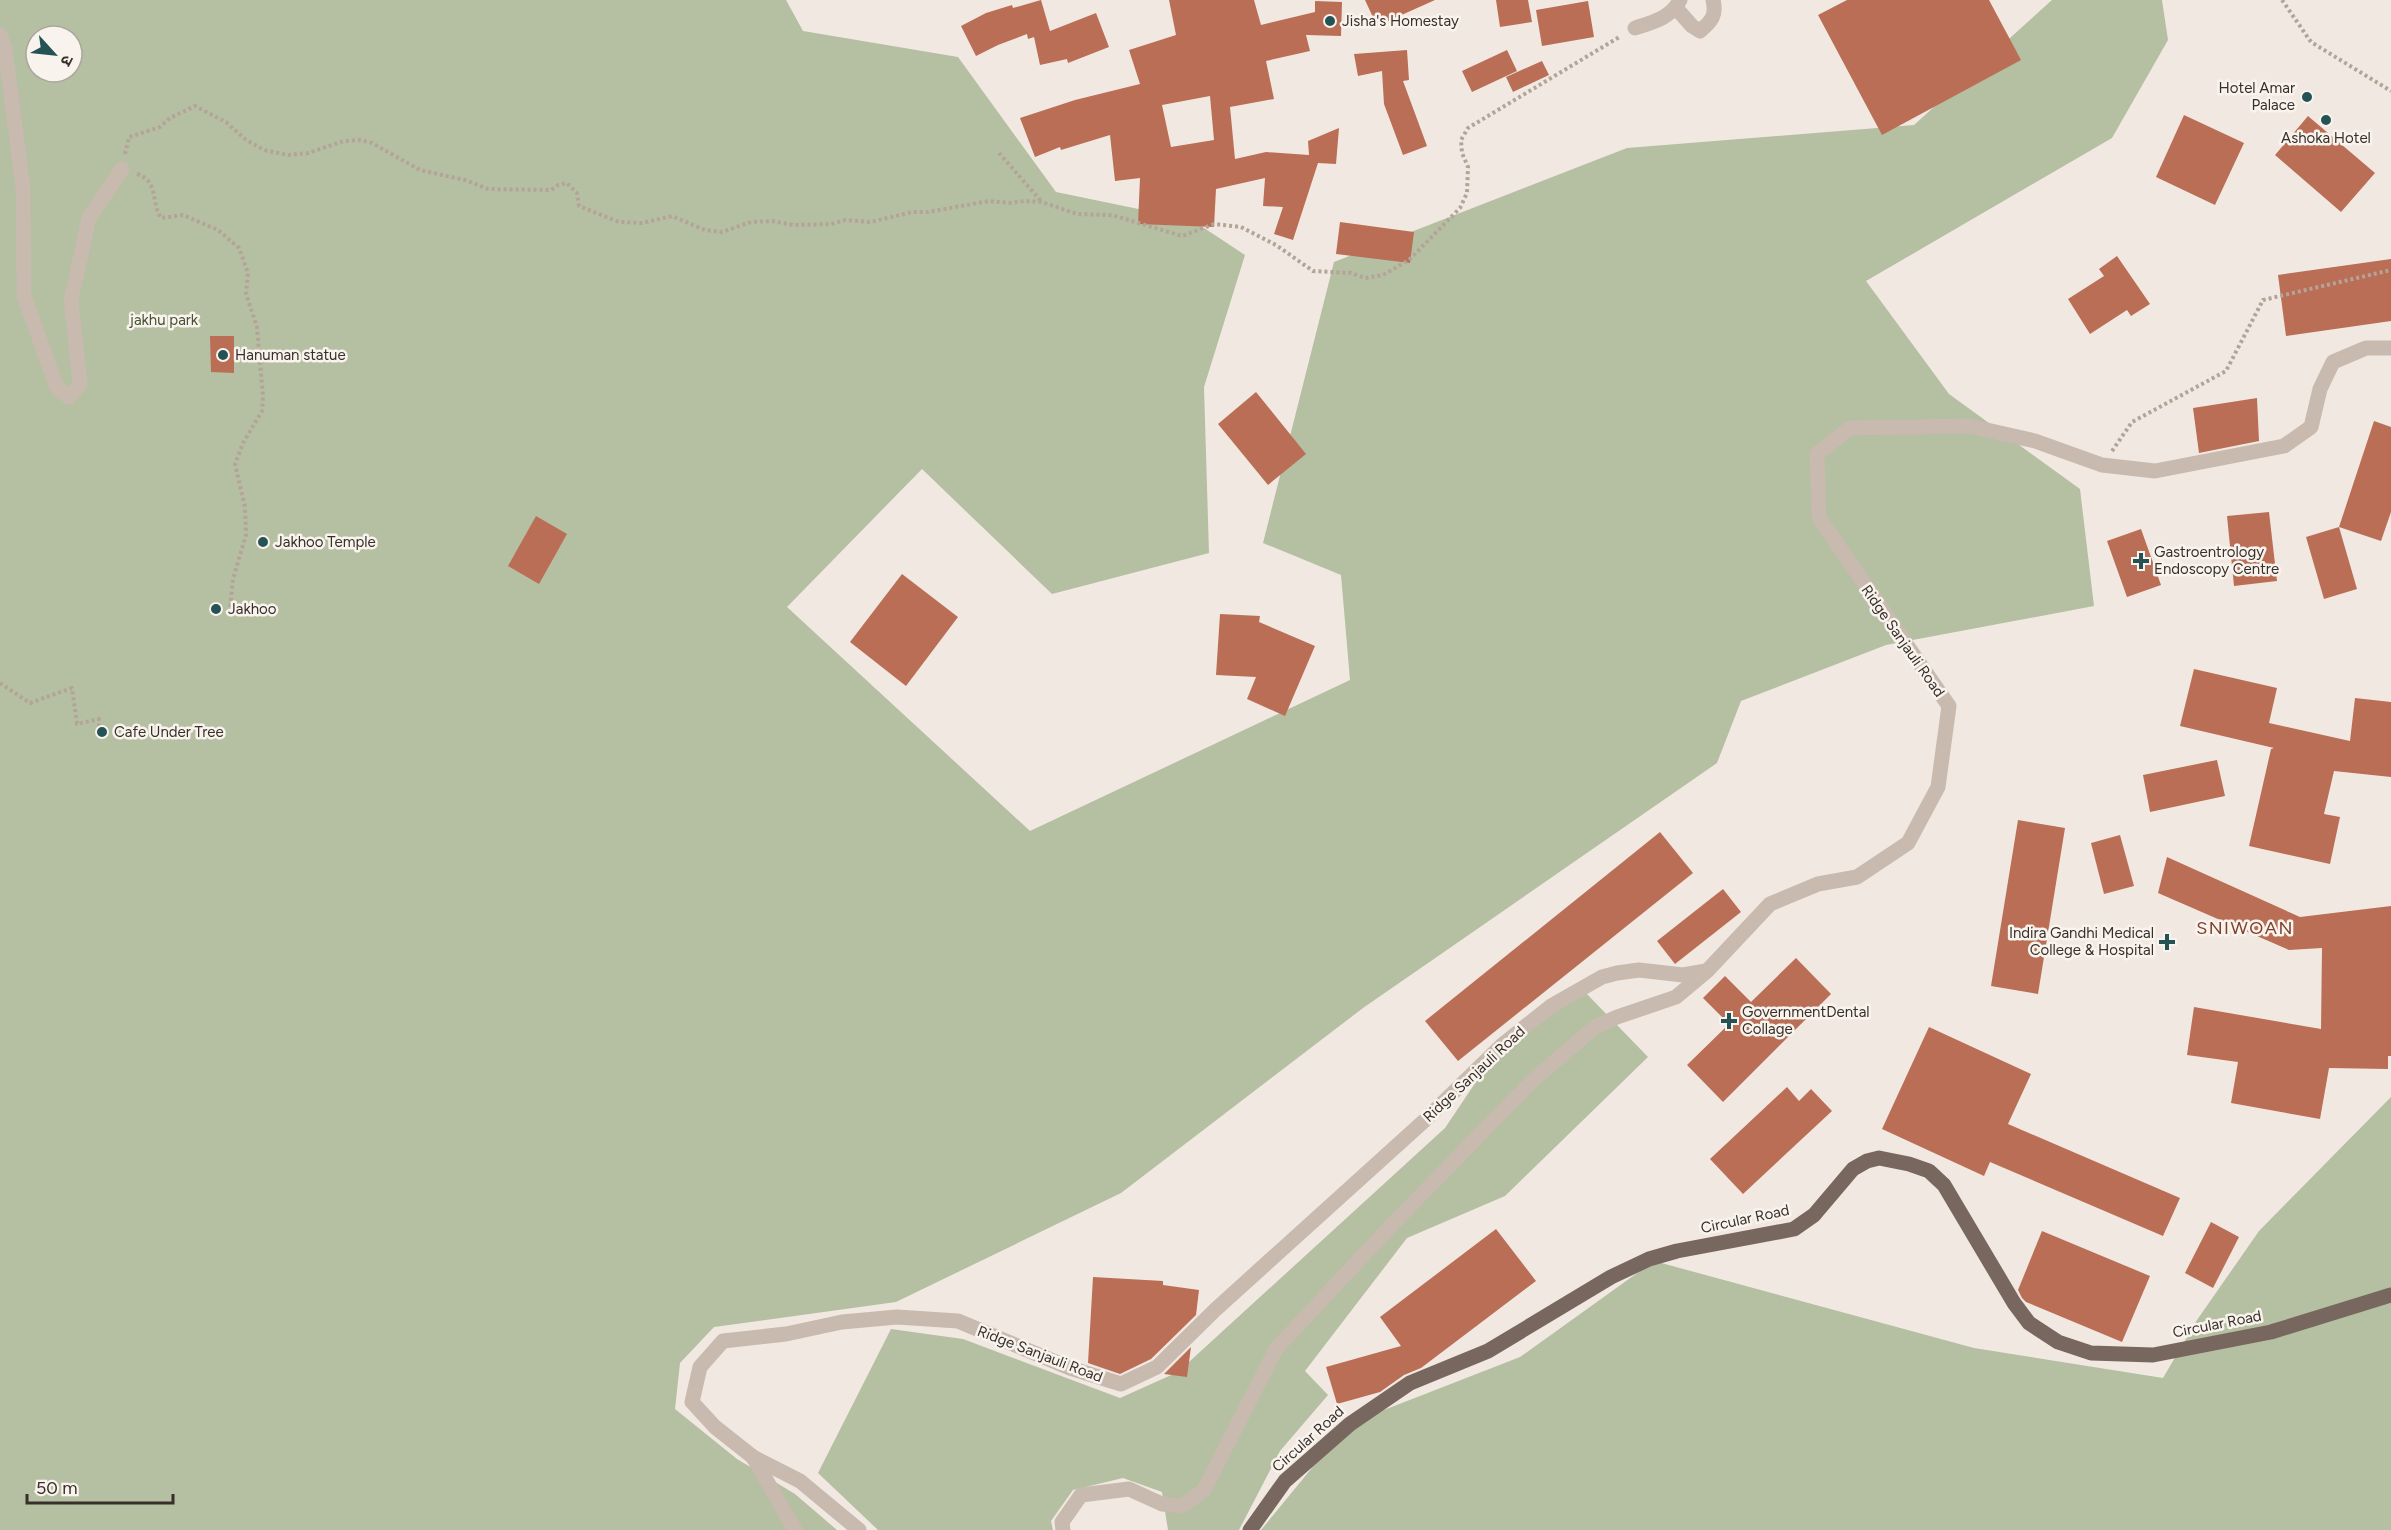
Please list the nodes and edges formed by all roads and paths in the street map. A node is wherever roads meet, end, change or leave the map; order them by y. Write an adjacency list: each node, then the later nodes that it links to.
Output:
1 (1713, 0): 3 (street)
2 (2282, 0): 6 (path)
3 (1678, 4): 4 (street)
4 (1635, 28): 9 (path)
5 (0, 35): 8 (street)
6 (2391, 91)
7 (999, 153): 9 (path)
8 (122, 169): 9 (path); 13 (path)
9 (1042, 202)
10 (2391, 270): 12 (path)
11 (2391, 348): 12 (street, Ridge Sanjauli Road)
12 (2102, 465): 16 (street, Ridge Sanjauli Road)
13 (230, 609)
14 (0, 683): 15 (path)
15 (99, 727)
16 (1707, 970): 18 (street, Ridge Sanjauli Road); 21 (street)
17 (2391, 1295): 22 (main road, Circular Road)
18 (753, 1457): 19 (street); 20 (street, Ridge Sanjauli Road)
19 (795, 1530)
20 (859, 1530)
21 (1063, 1530)
22 (1250, 1530)

